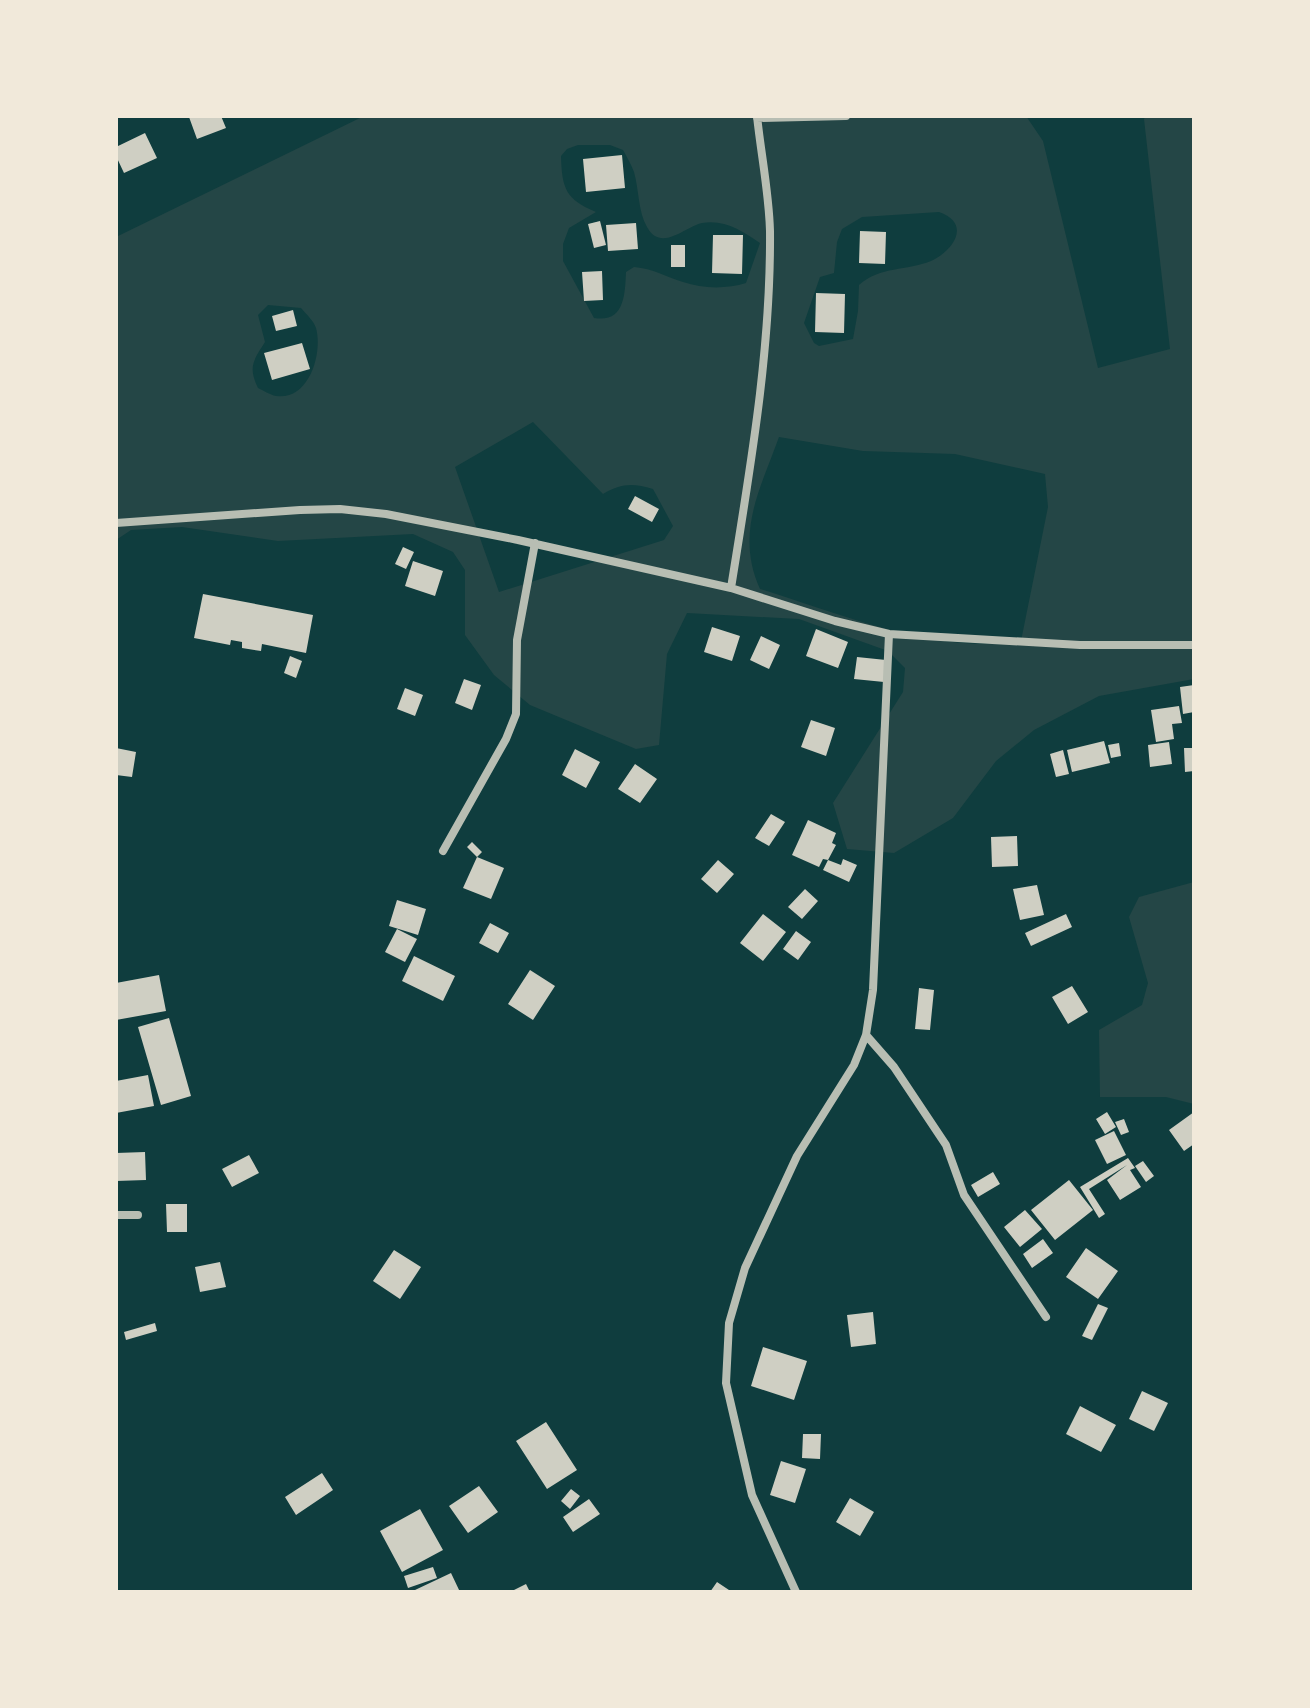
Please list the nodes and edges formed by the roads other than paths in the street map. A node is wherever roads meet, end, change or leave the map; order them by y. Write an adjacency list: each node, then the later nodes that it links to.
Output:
1 (846, 116): 2 (street)
2 (757, 117): 5 (street)
3 (116, 523): 4 (street)
4 (535, 543): 5 (street); 8 (street)
5 (731, 588): 6 (street)
6 (889, 634): 7 (street); 9 (street)
7 (1194, 645)
8 (443, 851)
9 (866, 1035): 12 (street); 13 (street)
10 (116, 1215): 11 (street)
11 (138, 1215)
12 (1046, 1317)
13 (796, 1592)

